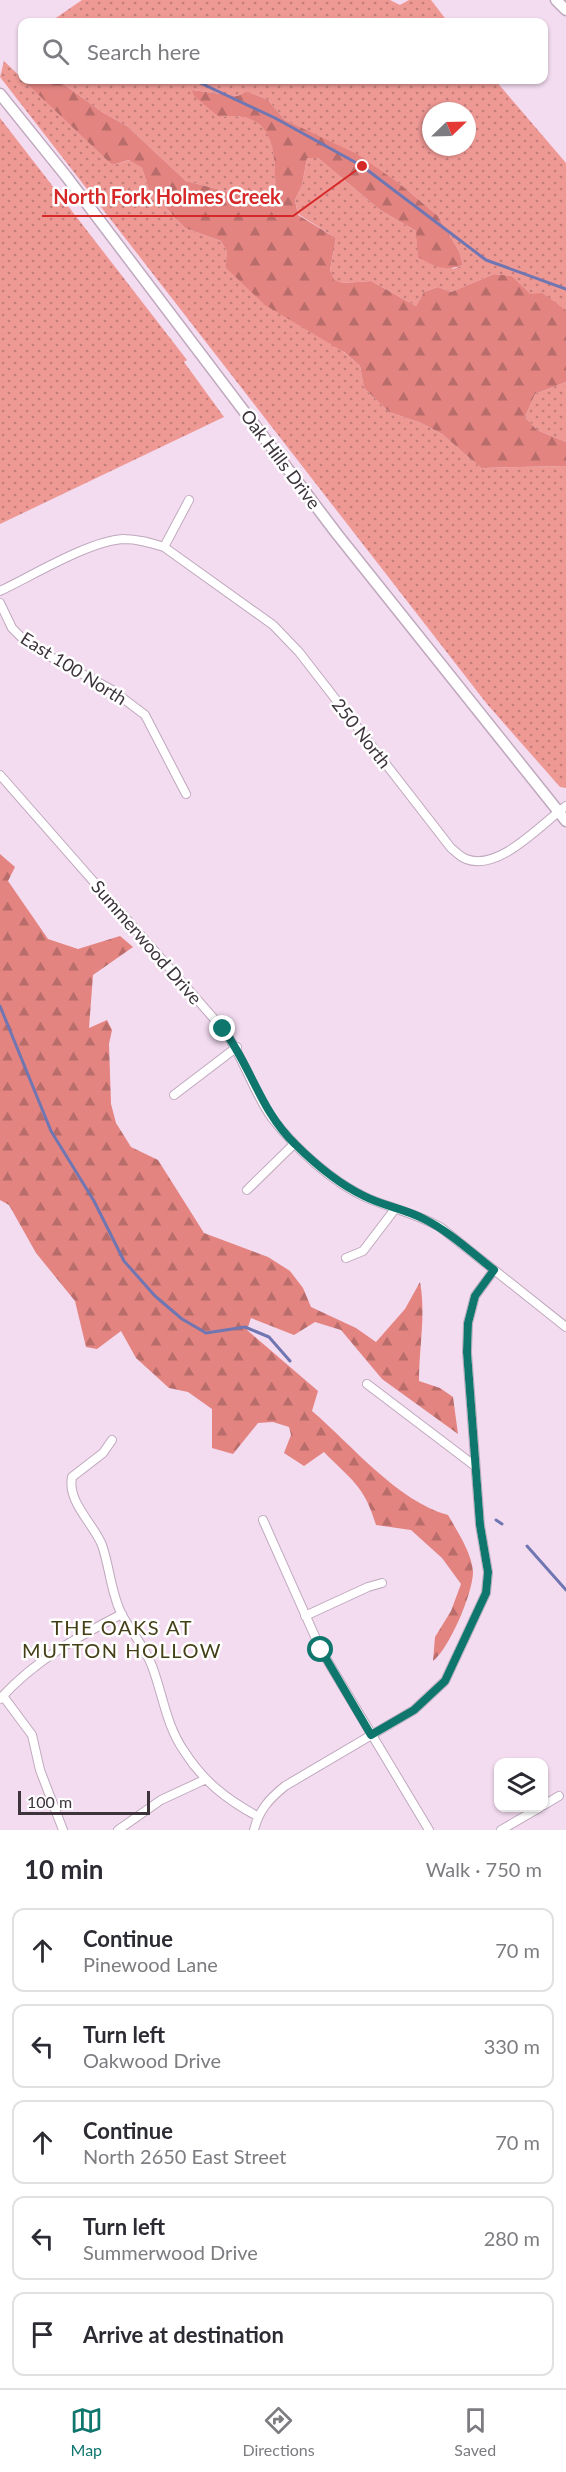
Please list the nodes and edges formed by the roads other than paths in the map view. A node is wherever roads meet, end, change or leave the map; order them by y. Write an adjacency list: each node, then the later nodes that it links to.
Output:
1 (556, 0): 2 (main road)
2 (566, 10)
3 (0, 94): 10 (main road, Oak Hills Drive)
4 (189, 500): 5 (street)
5 (164, 547): 6 (street); 10 (street, 250 North)
6 (0, 591)
7 (0, 603): 9 (street, East 100 North)
8 (0, 776): 12 (street, Summerwood Drive)
9 (186, 794)
10 (562, 808): 11 (main road, Oak Hills Drive)
11 (566, 821)
12 (237, 1047): 13 (street); 14 (street, Summerwood Drive)
13 (174, 1095)
14 (294, 1144): 15 (street); 16 (street, Summerwood Drive)
15 (247, 1190)
16 (395, 1209): 17 (street); 18 (street, Summerwood Drive)
17 (346, 1258)
18 (494, 1270): 19 (street, Summerwood Drive); 22 (street)
19 (566, 1327)
20 (367, 1384): 22 (street)
21 (112, 1440): 25 (street)
22 (475, 1466): 28 (street)
23 (262, 1521): 26 (street)
24 (382, 1584): 26 (street)
25 (122, 1614): 27 (street); 29 (street)
26 (305, 1616): 28 (street)
27 (1, 1698): 34 (street)
28 (371, 1735): 33 (street); 37 (street)
29 (204, 1780): 33 (street); 35 (street)
30 (559, 1796): 31 (street)
31 (548, 1802)
32 (532, 1812): 38 (street)
33 (257, 1816): 36 (street)
34 (63, 1830)
35 (118, 1830)
36 (254, 1830)
37 (429, 1830)
38 (501, 1830)

